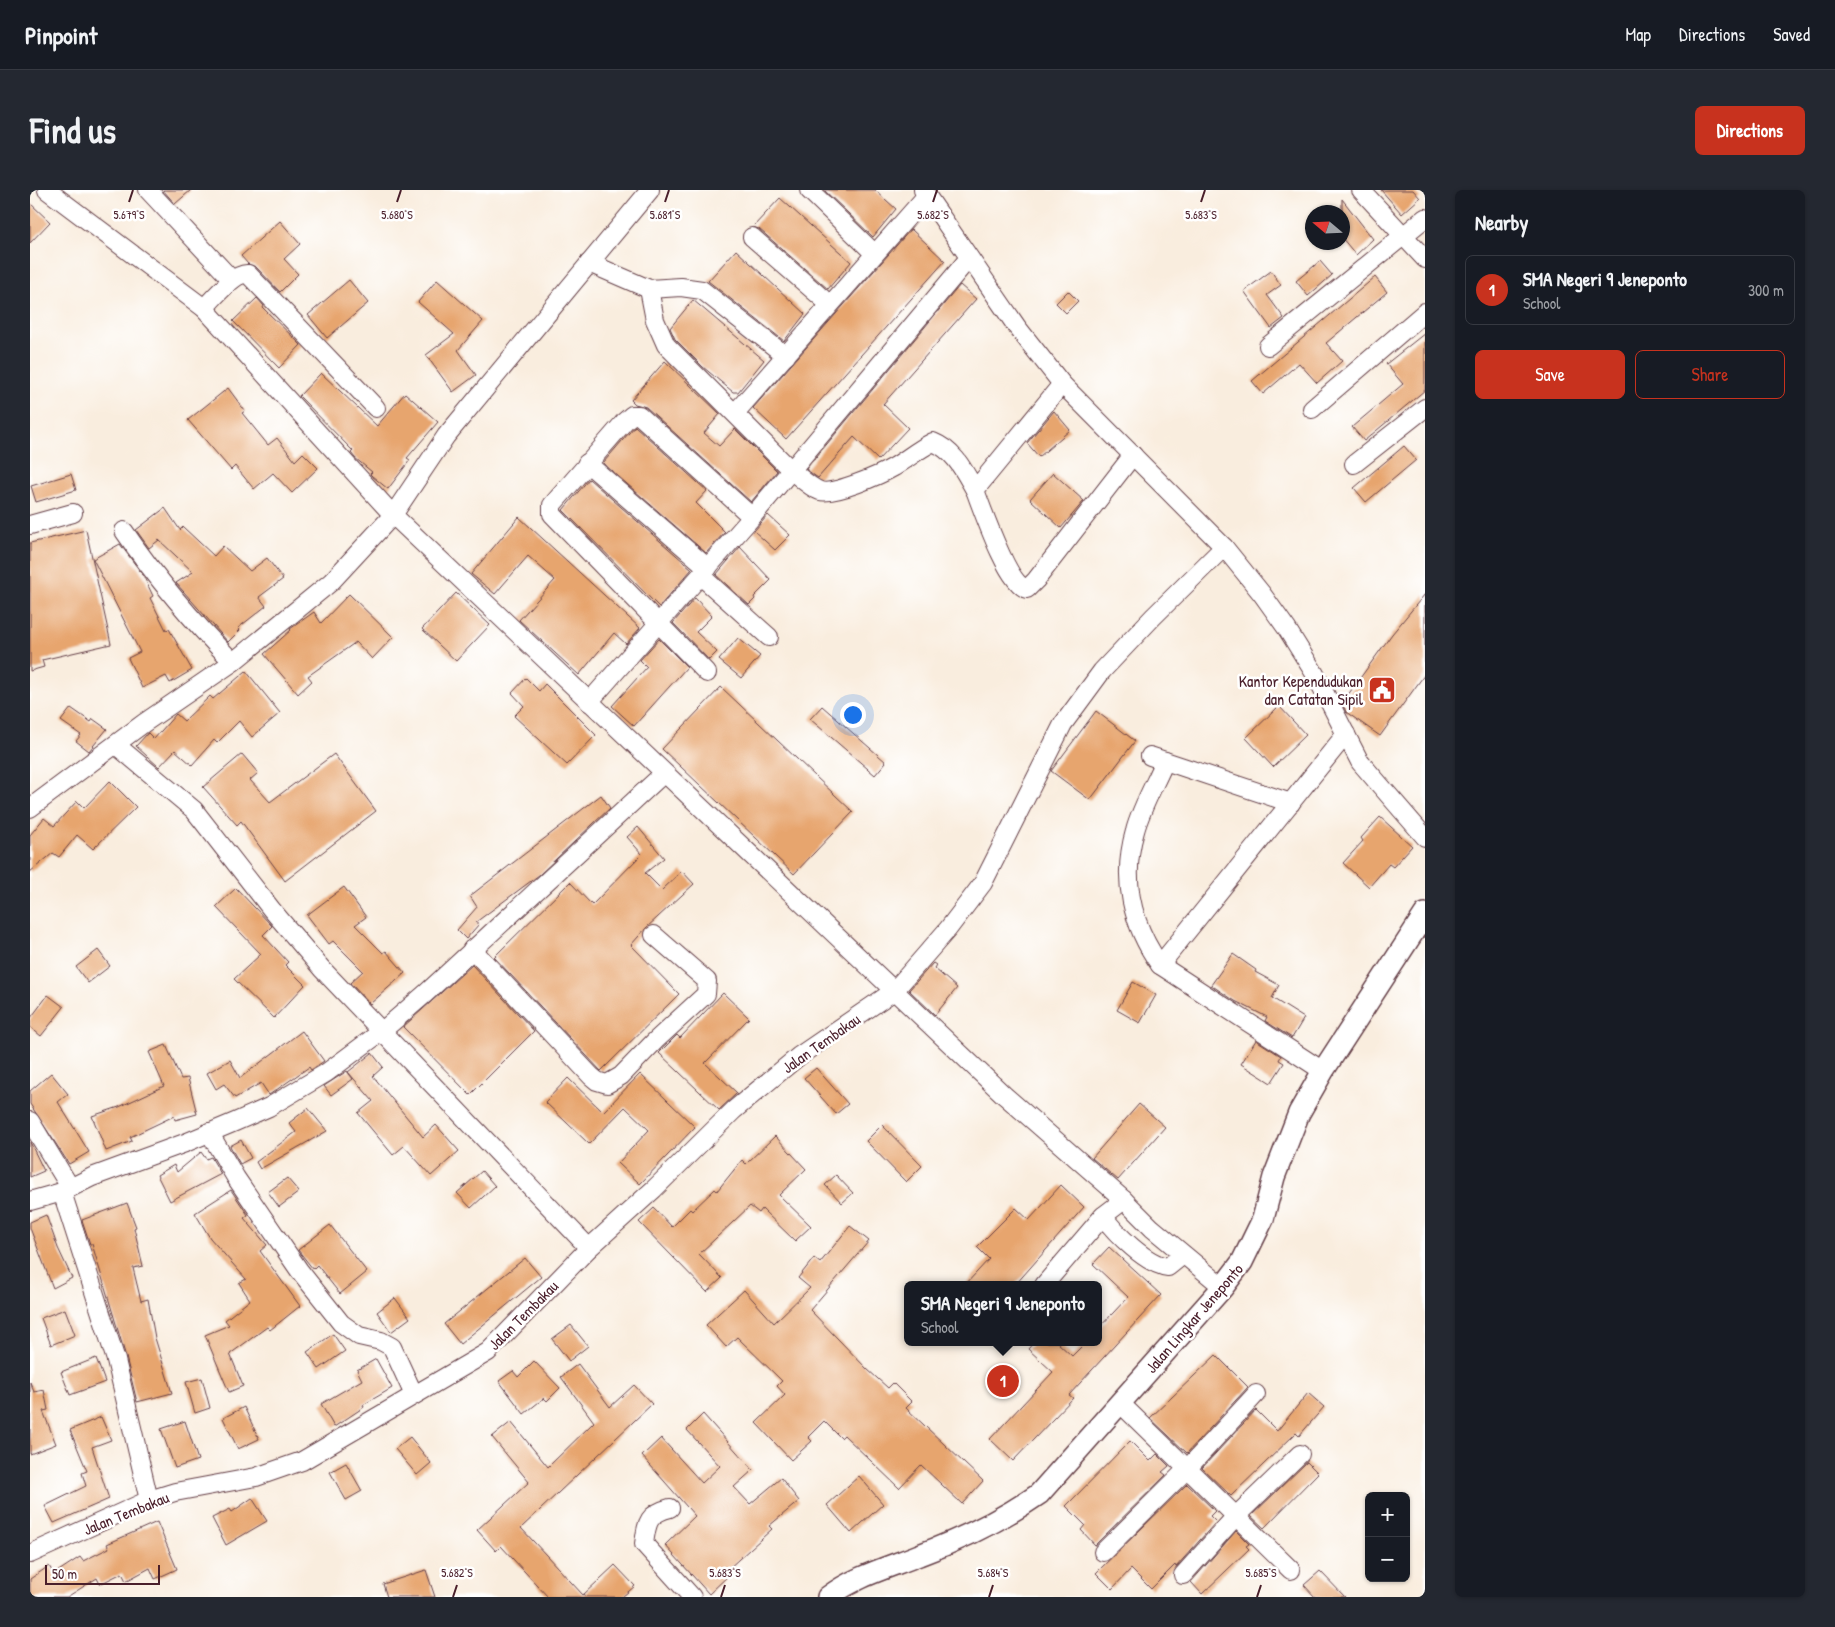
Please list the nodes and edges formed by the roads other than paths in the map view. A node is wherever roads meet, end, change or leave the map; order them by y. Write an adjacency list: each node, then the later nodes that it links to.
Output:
1 (47, 190): 17 (street)
2 (148, 190): 14 (street)
3 (650, 190): 13 (street)
4 (809, 190): 10 (street)
5 (1362, 190): 8 (street)
6 (925, 193): 10 (street); 11 (street)
7 (1425, 218): 8 (street)
8 (1404, 236): 12 (street); 19 (street)
9 (752, 237): 16 (street)
10 (875, 254): 16 (street)
11 (969, 258): 21 (street); 29 (street)
12 (1425, 259)
13 (589, 263): 15 (street); 32 (street)
14 (232, 280): 17 (street); 22 (street)
15 (649, 289): 20 (street); 25 (street)
16 (830, 304): 20 (street)
17 (204, 308): 32 (street)
18 (1425, 312): 24 (street)
19 (1268, 346)
20 (786, 356): 25 (street)
21 (1062, 384): 26 (street); 30 (street)
22 (376, 408)
23 (1425, 408): 28 (street)
24 (1312, 409)
25 (735, 413): 29 (street)
26 (1133, 455): 30 (street); 36 (street)
27 (586, 463): 33 (street); 37 (street); 38 (street)
28 (1354, 464)
29 (792, 470): 30 (street); 33 (street)
30 (975, 490)
31 (74, 513): 34 (street)
32 (393, 515): 40 (street); 42 (street)
33 (752, 517): 37 (street)
34 (30, 525)
35 (124, 531): 40 (street)
36 (1224, 547): 43 (street); 53 (street, Jalan Tembakau)
37 (705, 572): 38 (street); 39 (street)
38 (659, 623): 41 (street); 42 (street)
39 (769, 638)
40 (233, 662): 44 (street)
41 (707, 673)
42 (589, 702): 45 (street)
43 (1346, 734): 46 (street); 48 (street)
44 (116, 745): 47 (street); 54 (street)
45 (663, 774): 51 (street); 53 (street)
46 (1292, 803): 52 (street); 52 (street)
47 (30, 808)
48 (1425, 837)
49 (1425, 914): 55 (main road, Jalan Lingkar Jeneponto)
50 (654, 936): 51 (street)
51 (472, 949): 54 (street)
52 (1160, 965): 55 (street)
53 (894, 991): 59 (street); 62 (street, Jalan Tembakau)
54 (381, 1032): 57 (street); 62 (street)
55 (1323, 1071): 65 (main road, Jalan Lingkar Jeneponto)
56 (30, 1121): 58 (street)
57 (209, 1132): 58 (street); 67 (street)
58 (66, 1190): 60 (street); 71 (street)
59 (1124, 1200): 61 (street); 63 (street)
60 (30, 1201)
61 (1103, 1216): 63 (street); 64 (street)
62 (589, 1248): 67 (street, Jalan Tembakau)
63 (1183, 1255): 65 (street)
64 (1047, 1281)
65 (1223, 1288): 68 (main road, Jalan Lingkar Jeneponto)
66 (1256, 1394): 70 (street)
67 (414, 1395): 71 (street, Jalan Tembakau)
68 (1120, 1403): 70 (street); 79 (main road, Jalan Lingkar Jeneponto)
69 (1300, 1454): 73 (street)
70 (1187, 1469): 73 (street); 74 (street)
71 (149, 1500): 75 (street, Jalan Tembakau)
72 (670, 1508): 78 (street)
73 (1236, 1516): 76 (street); 77 (street)
74 (1103, 1552)
75 (30, 1554)
76 (1291, 1570)
77 (1183, 1575)
78 (692, 1597)
79 (828, 1597)

